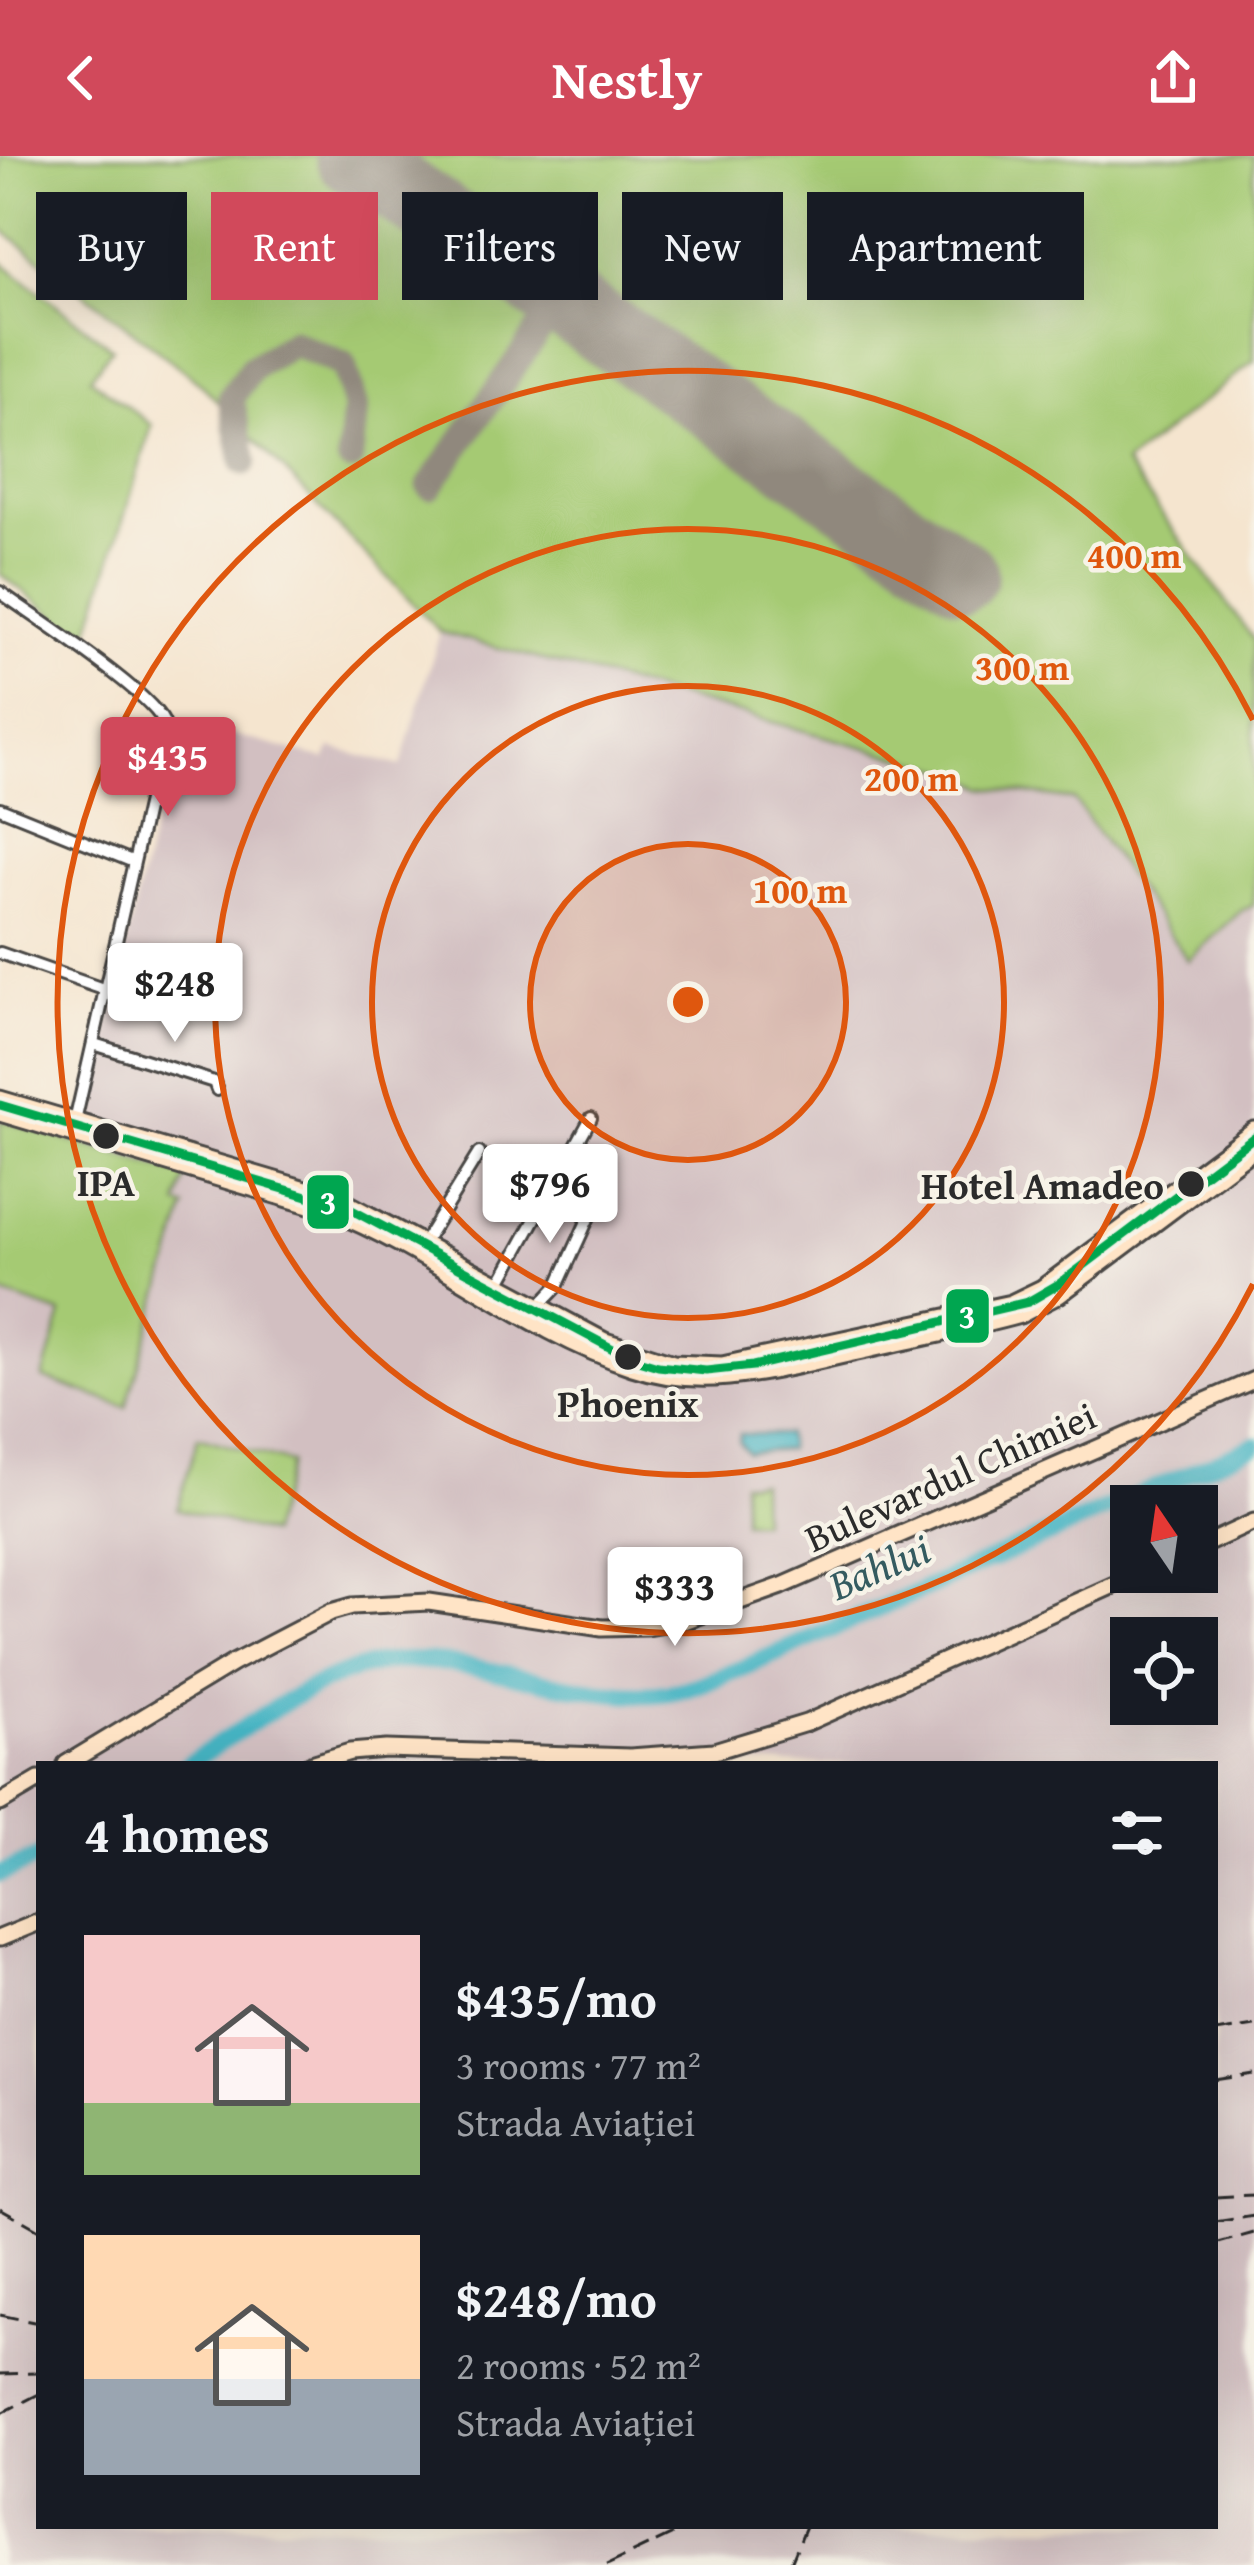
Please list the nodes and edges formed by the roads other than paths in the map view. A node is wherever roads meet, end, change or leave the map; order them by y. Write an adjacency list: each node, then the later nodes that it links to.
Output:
1 (1, 597): 3 (street)
2 (0, 808): 3 (street)
3 (134, 862): 5 (street)
4 (0, 953): 5 (street)
5 (106, 990): 6 (street)
6 (94, 1044): 7 (street); 11 (street)
7 (217, 1090)
8 (0, 1100): 11 (street)
9 (0, 1114): 11 (street)
10 (591, 1118): 18 (street)
11 (73, 1128): 17 (street)
12 (1254, 1130): 13 (street)
13 (1244, 1150): 15 (street); 18 (street); 19 (street)
14 (479, 1153): 17 (street)
15 (1254, 1176)
16 (594, 1206): 19 (street)
17 (420, 1249): 18 (street)
18 (495, 1291): 19 (street)
19 (537, 1307)
20 (1254, 1380): 24 (street, Bulevardul Chimiei)
21 (1254, 1522): 22 (street)
22 (1218, 1538)
23 (1110, 1587): 25 (street)
24 (70, 1761)
25 (320, 1761)
26 (36, 1782): 27 (street)
27 (0, 1803)
28 (36, 1923): 29 (street)
29 (0, 1938)

